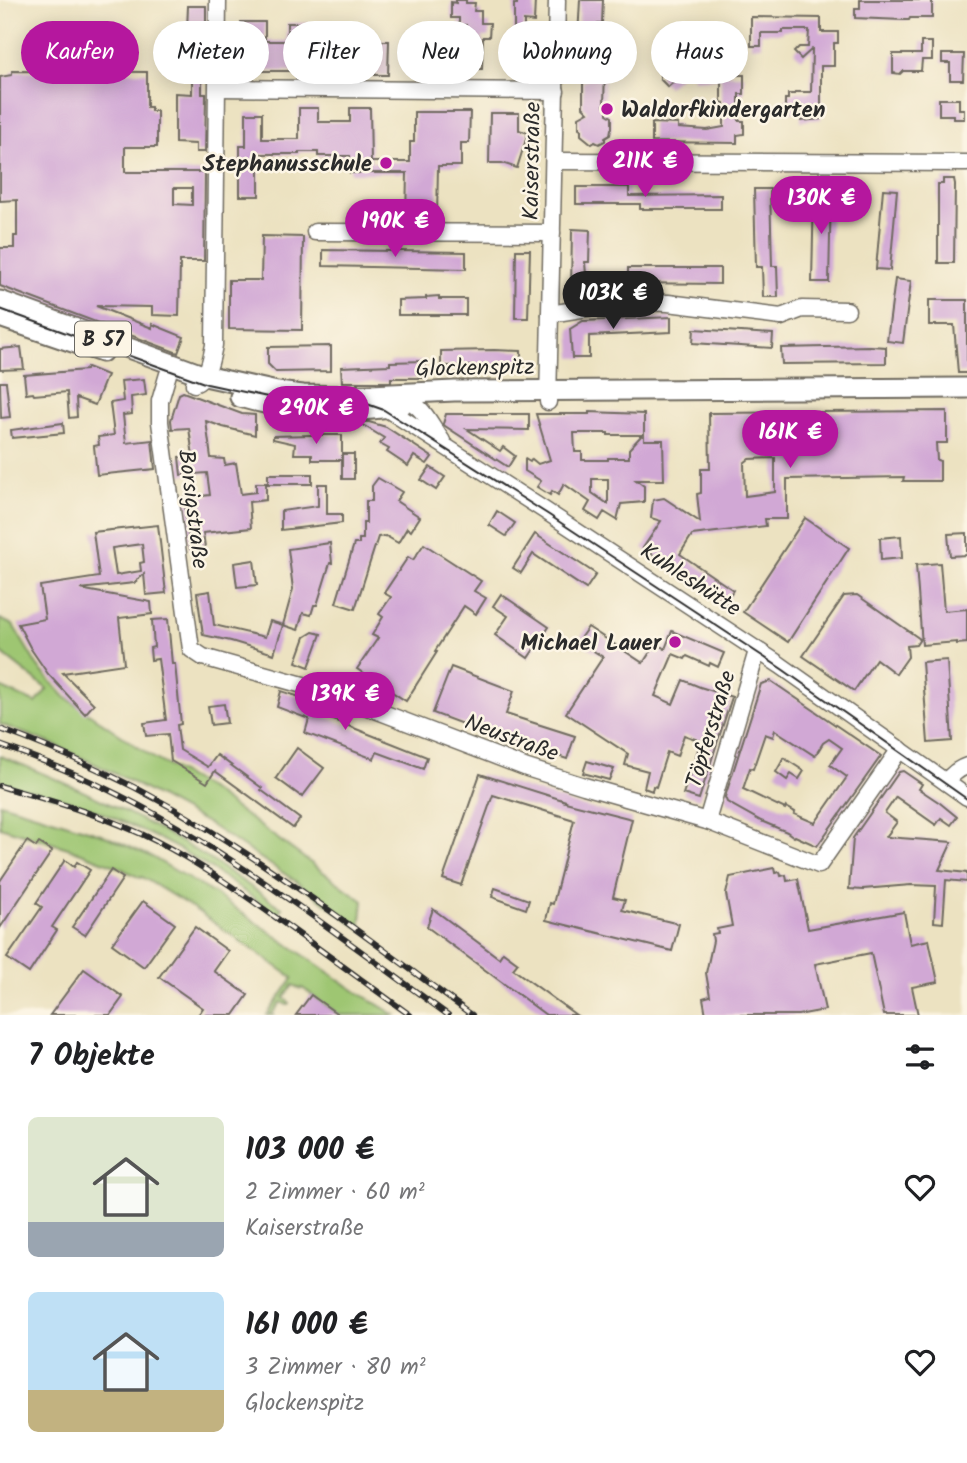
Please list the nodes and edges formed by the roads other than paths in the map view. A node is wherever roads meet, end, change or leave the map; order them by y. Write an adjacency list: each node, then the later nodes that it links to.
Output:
1 (218, 0): 3 (street)
2 (556, 0): 4 (street, Kaiserstraße)
3 (218, 88): 4 (street, Kaiserstraße); 14 (street)
4 (556, 91): 5 (street, Kaiserstraße)
5 (554, 161): 6 (street); 8 (street, Kaiserstraße)
6 (967, 163)
7 (315, 232): 8 (street, Kaiserstraße)
8 (552, 233): 11 (street, Kaiserstraße)
9 (0, 301): 14 (main road, Glockenspitz / B 57)
10 (847, 310): 11 (street)
11 (550, 314): 16 (street, Kaiserstraße)
12 (0, 317): 13 (main road, Glockenspitz / B 57)
13 (168, 374): 14 (main road, Glockenspitz / B 57); 21 (street, Borsigstraße)
14 (200, 380): 18 (main road, Glockenspitz / B 57)
15 (967, 388): 16 (main road, Glockenspitz / B 57)
16 (548, 397): 17 (main road, Glockenspitz / B 57); 18 (main road, Glockenspitz / B 57); 19 (main road, Glockenspitz / B 57)
17 (967, 400)
18 (383, 401): 19 (main road, Glockenspitz / B 57); 20 (street, Kuhleshütte)
19 (416, 404): 20 (street)
20 (446, 446): 22 (street, Kuhleshütte)
21 (191, 649): 27 (street, Neustraße)
22 (757, 650): 23 (street, Kuhleshütte); 27 (street, Töpferstraße)
23 (900, 749): 25 (street, Kuhleshütte); 27 (street, Neustraße)
24 (967, 766): 25 (street)
25 (946, 782): 26 (street, Kuhleshütte)
26 (967, 797)
27 (707, 821)

